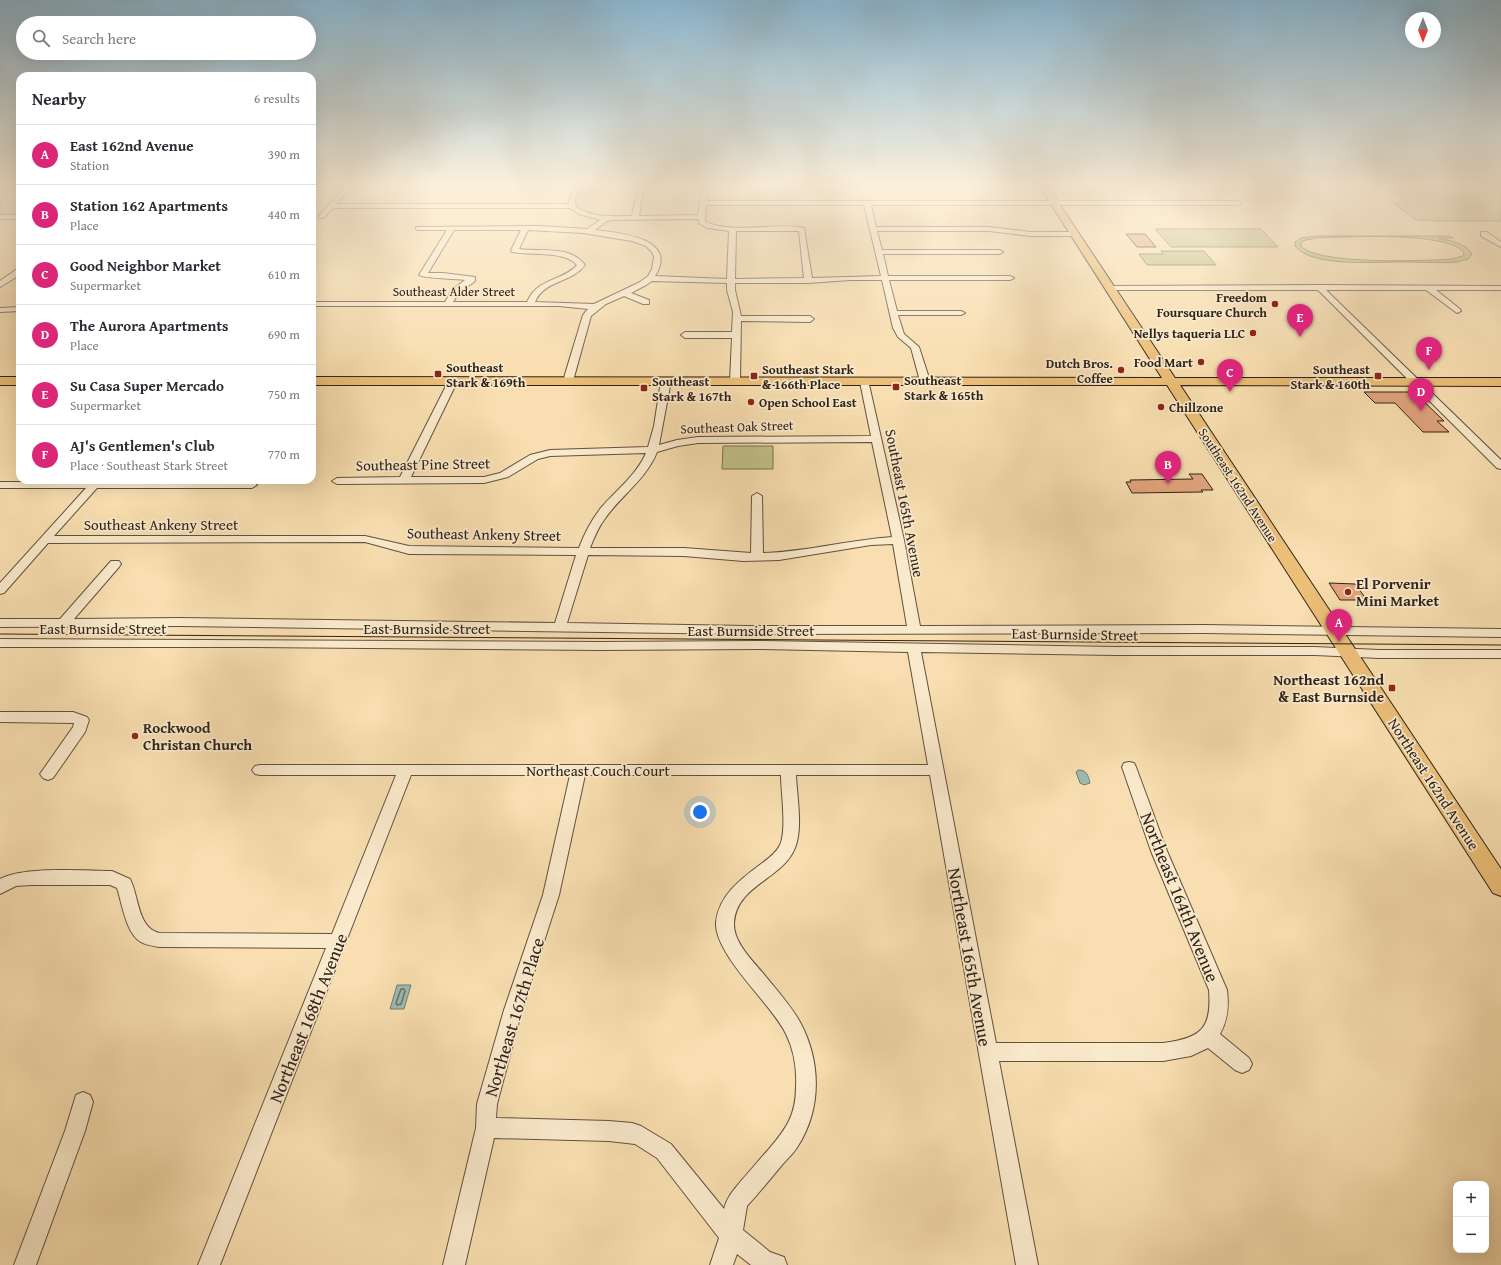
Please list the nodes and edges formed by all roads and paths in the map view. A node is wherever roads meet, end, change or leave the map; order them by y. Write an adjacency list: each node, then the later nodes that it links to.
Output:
1 (441, 246): 24 (street)
2 (517, 246): 25 (street)
3 (650, 246): 11 (street)
4 (732, 246): 14 (street)
5 (804, 246): 15 (street)
6 (877, 246): 8 (street)
7 (1083, 246): 17 (main road, Southeast 162nd Avenue)
8 (879, 252): 9 (street); 12 (street)
9 (999, 252)
10 (16, 274): 16 (street)
11 (649, 278): 14 (street); 21 (street)
12 (885, 278): 13 (street); 15 (street); 30 (street)
13 (1010, 278)
14 (730, 281): 15 (street); 32 (street)
15 (808, 281)
16 (0, 285)
17 (1110, 288): 18 (street); 39 (main road, Southeast 162nd Avenue)
18 (1321, 288): 19 (street); 46 (street)
19 (1428, 288): 20 (street); 29 (street)
20 (1501, 288)
21 (622, 293): 22 (street); 26 (street)
22 (646, 302)
23 (316, 304): 24 (street, Southeast Alder Street)
24 (447, 304): 25 (street, Southeast Alder Street)
25 (530, 304): 26 (street, Southeast Alder Street)
26 (595, 307): 36 (street)
27 (16, 309): 28 (street)
28 (0, 310)
29 (1457, 311)
30 (894, 313): 31 (street); 38 (street)
31 (960, 313)
32 (737, 318): 33 (street); 35 (street)
33 (810, 319)
34 (685, 335): 35 (street)
35 (736, 335): 37 (street)
36 (568, 381): 43 (main road); 44 (main road)
37 (735, 381): 44 (main road); 45 (main road)
38 (925, 381): 39 (main road); 45 (main road)
39 (1171, 381): 46 (main road); 71 (main road, Southeast 162nd Avenue)
40 (0, 382): 41 (main road)
41 (16, 382)
42 (316, 382): 43 (main road)
43 (452, 382): 53 (street)
44 (666, 382): 49 (street)
45 (865, 382): 48 (street, Southeast 165th Avenue)
46 (1414, 382): 47 (main road); 50 (street)
47 (1501, 382)
48 (877, 440): 49 (street, Southeast Oak Street); 61 (street, Southeast 165th Avenue)
49 (652, 450): 51 (street, Southeast Oak Street); 62 (street)
50 (1501, 466)
51 (508, 473): 53 (street, Southeast Pine Street)
52 (338, 480): 53 (street, Southeast Pine Street)
53 (404, 481)
54 (32, 484): 57 (street)
55 (95, 484): 60 (street)
56 (200, 484): 58 (street)
57 (0, 485)
58 (252, 485)
59 (757, 496): 63 (street)
60 (45, 540): 62 (street, Southeast Ankeny Street); 65 (street)
61 (898, 540): 63 (street, Southeast Ankeny Street); 69 (street, Southeast 165th Avenue)
62 (583, 552): 63 (street, Southeast Ankeny Street); 68 (street)
63 (757, 556)
64 (115, 564): 67 (street)
65 (0, 590)
66 (0, 623): 67 (street, East Burnside Street)
67 (63, 623): 68 (street, East Burnside Street)
68 (560, 627): 69 (street, East Burnside Street)
69 (914, 629): 71 (street, East Burnside Street)
70 (1501, 633): 71 (street, East Burnside Street)
71 (1340, 642): 73 (street, East Burnside Street); 74 (street, East Burnside Street); 83 (main road, Northeast 162nd Avenue)
72 (0, 643): 73 (street, East Burnside Street)
73 (914, 648): 81 (street, Northeast 165th Avenue)
74 (1501, 654)
75 (0, 717): 82 (street)
76 (1129, 767): 86 (street, Northeast 164th Avenue)
77 (260, 770): 78 (street, Northeast Couch Court)
78 (406, 770): 79 (street, Northeast Couch Court); 85 (street, Northeast 168th Avenue)
79 (579, 770): 80 (street, Northeast Couch Court); 90 (street, Northeast 167th Place)
80 (788, 770): 81 (street, Northeast Couch Court); 91 (street)
81 (936, 770): 87 (street, Northeast 165th Avenue)
82 (48, 774)
83 (1501, 887)
84 (0, 888): 85 (street)
85 (338, 941): 93 (street, Northeast 168th Avenue)
86 (1211, 1031): 87 (street); 88 (street)
87 (987, 1052): 97 (street, Northeast 165th Avenue)
88 (1242, 1064)
89 (83, 1102): 92 (street)
90 (486, 1128): 91 (street); 94 (street, Northeast 167th Place)
91 (731, 1235): 95 (street); 96 (street)
92 (24, 1265)
93 (209, 1265)
94 (454, 1265)
95 (721, 1265)
96 (776, 1265)
97 (1027, 1265)

